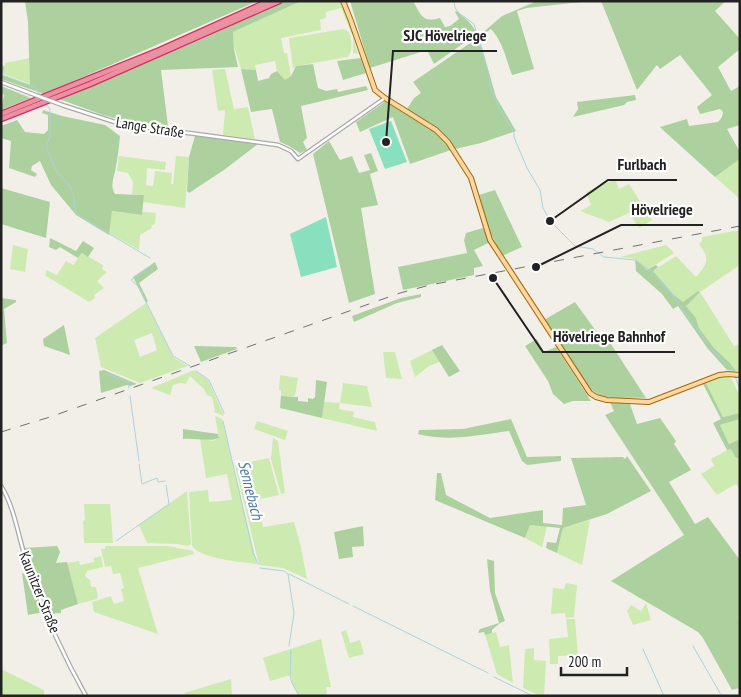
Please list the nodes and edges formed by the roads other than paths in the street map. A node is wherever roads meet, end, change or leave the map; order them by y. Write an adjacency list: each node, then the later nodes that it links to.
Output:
1 (269, 1): 6 (highway)
2 (279, 1): 6 (highway)
3 (343, 1): 5 (main road)
4 (1, 82): 5 (street, Lange Straße, bridge)
5 (385, 98): 9 (main road)
6 (44, 100): 7 (highway); 8 (highway)
7 (1, 114)
8 (1, 118)
9 (736, 374)
10 (1, 486): 11 (street, Kaunitzer Straße)
11 (86, 696)

